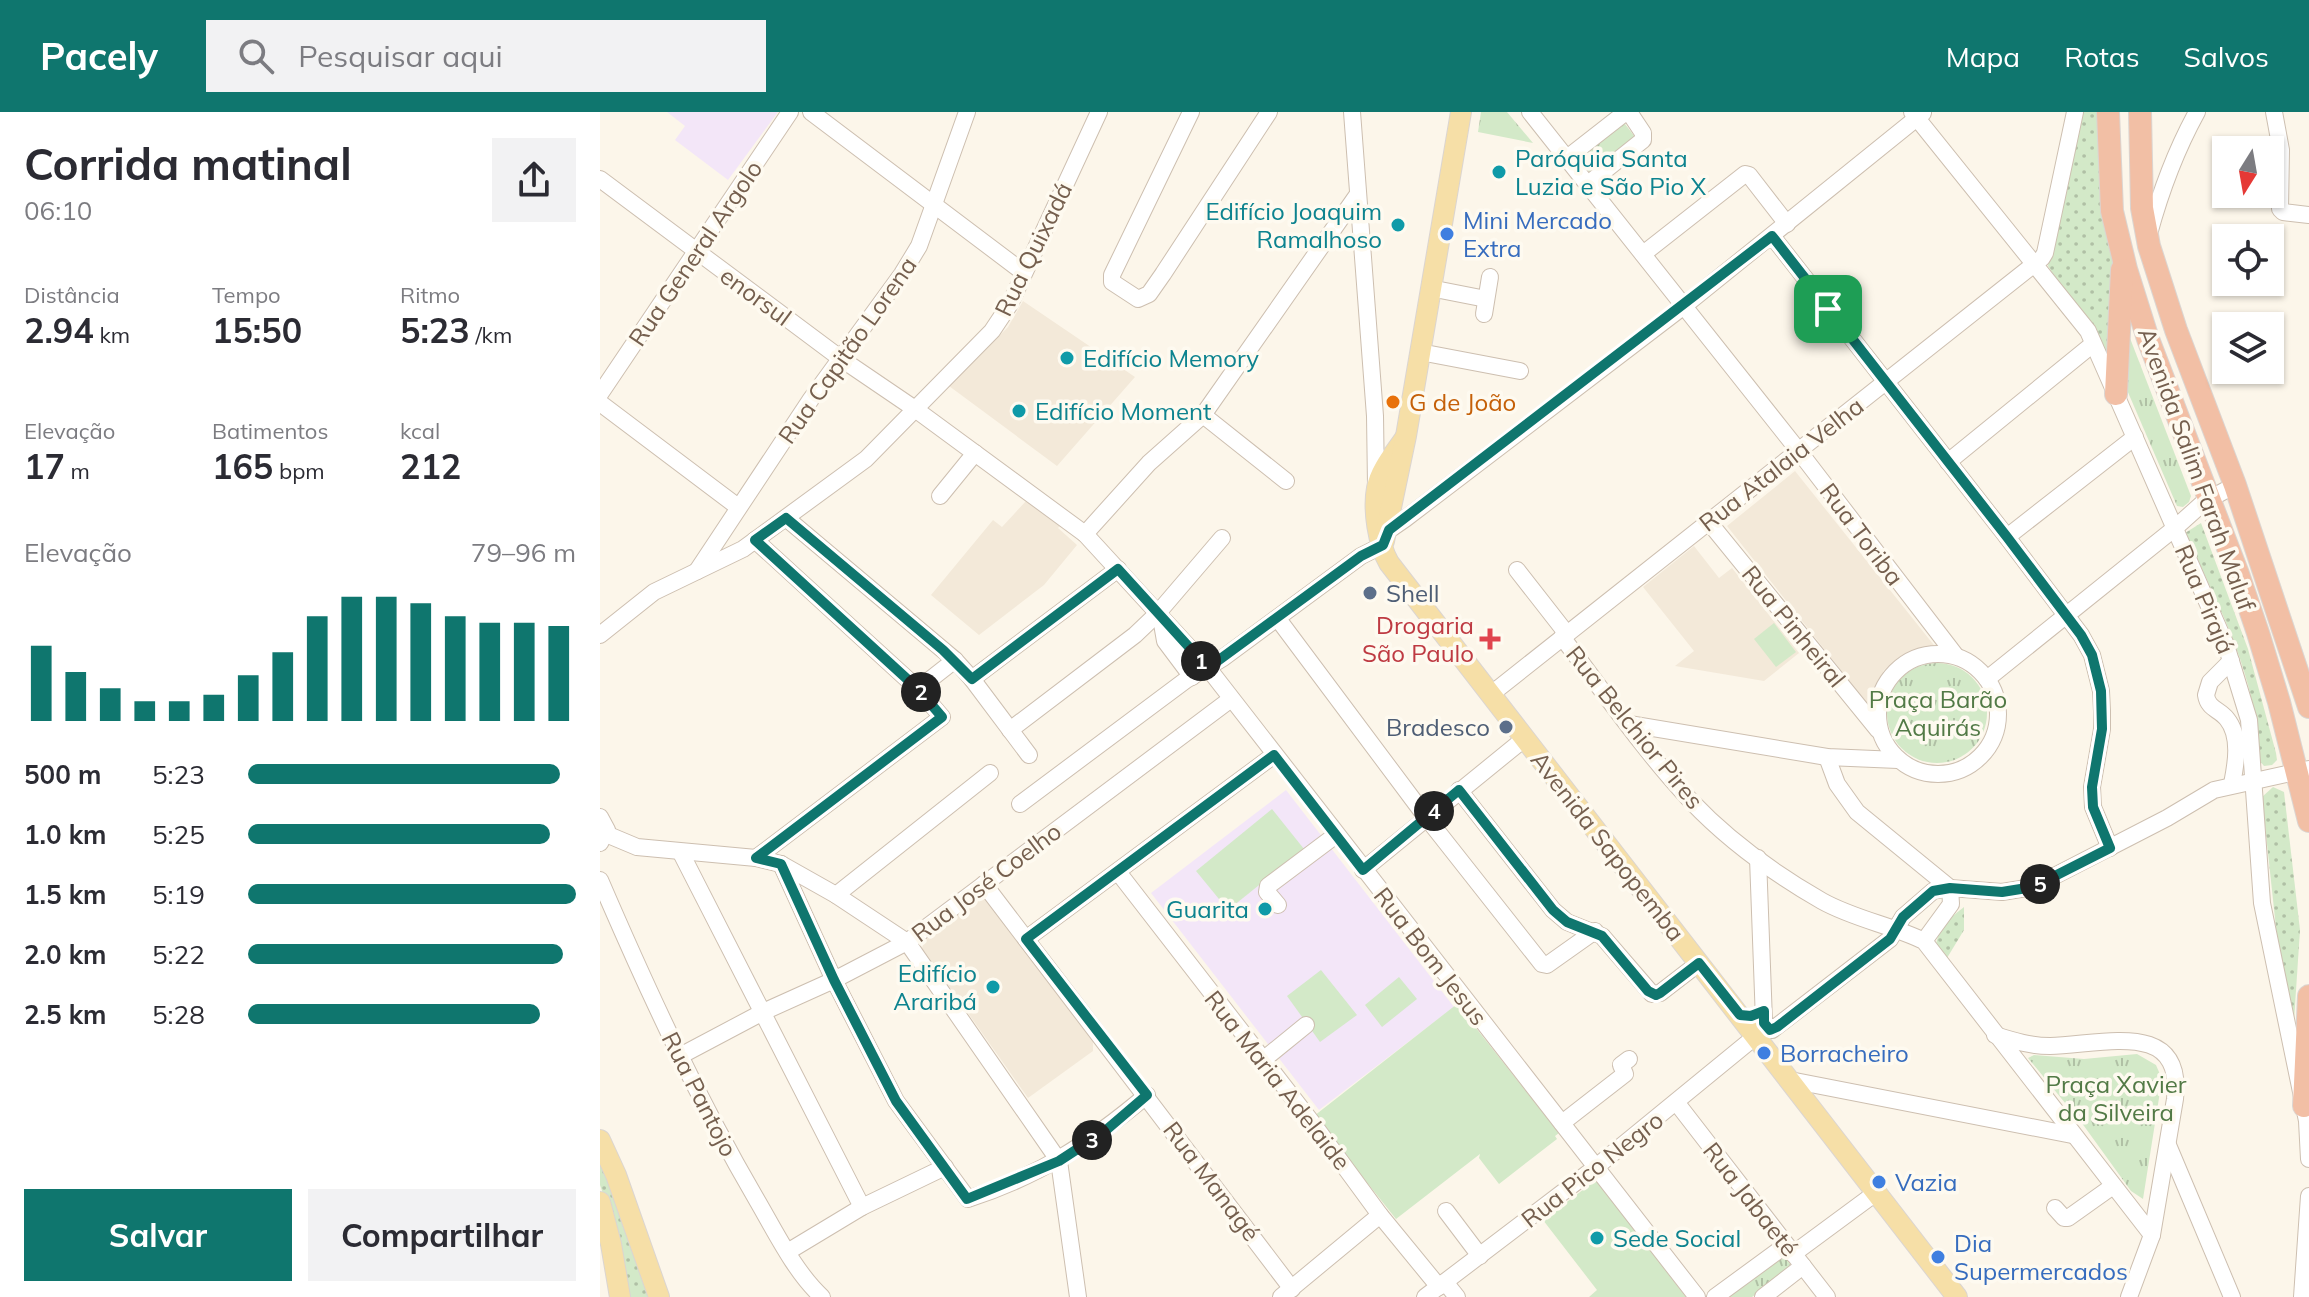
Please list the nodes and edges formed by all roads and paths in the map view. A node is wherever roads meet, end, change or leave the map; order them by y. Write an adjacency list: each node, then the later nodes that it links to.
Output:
1 (790, 112): 26 (street, Rua General Argolo)
2 (811, 112): 21 (street)
3 (967, 112): 21 (street, Rua Capitão Lorena)
4 (1099, 112): 30 (street, Rua Quixadá)
5 (1191, 112): 6 (street)
6 (1269, 112)
7 (1352, 112): 20 (street)
8 (1461, 112): 32 (main road, Avenida Sapopemba)
9 (1530, 112): 17 (street, Rua Toriba)
10 (1628, 112): 17 (street); 19 (street)
11 (2075, 112): 29 (street)
12 (2108, 112): 28 (highway, Avenida Salim Farah Maluf)
13 (2140, 112): 25 (highway, Avenida Salim Farah Maluf)
14 (2197, 112): 25 (street)
15 (2274, 112): 22 (street)
16 (1918, 114): 23 (street); 29 (street, Rua Pirajá)
17 (1567, 158): 19 (street, Rua Toriba)
18 (600, 179): 26 (street, enorsul)
19 (1588, 184): 27 (street, Rua Toriba)
20 (1358, 194): 43 (street); 44 (street)
21 (935, 206): 30 (street); 36 (street, Rua Capitão Lorena)
22 (2309, 215)
23 (1787, 224): 24 (street); 27 (street)
24 (1772, 236): 33 (street); 38 (street)
25 (2148, 240): 52 (highway, Avenida Salim Farah Maluf)
26 (696, 252): 36 (street, enorsul); 39 (street, Rua General Argolo)
27 (1643, 254): 33 (street, Rua Toriba)
28 (2123, 257): 40 (highway); 55 (highway, Avenida Salim Farah Maluf)
29 (2034, 264): 34 (street, Rua Pirajá); 38 (street, Rua Atalaia Velha)
30 (1023, 272): 42 (street, Rua Quixadá)
31 (1490, 277): 32 (street)
32 (1430, 288): 35 (main road, Avenida Sapopemba)
33 (1684, 306): 47 (street, Rua Toriba); 62 (street)
34 (2093, 344): 40 (street, Rua Pirajá); 49 (street)
35 (1420, 352): 37 (street); 46 (main road, Avenida Sapopemba)
36 (840, 358): 42 (street, enorsul); 57 (street, Rua Capitão Lorena)
37 (1520, 371)
38 (1885, 381): 47 (street, Rua Atalaia Velha); 49 (street)
39 (600, 394)
40 (2116, 394): 45 (street, Rua Pirajá)
41 (600, 403): 57 (street)
42 (915, 409): 48 (street, Rua Bom Jesus); 58 (street, Rua Quixadá)
43 (1203, 415): 51 (street); 61 (street)
44 (1374, 431): 50 (street); 53 (street)
45 (2135, 437): 60 (street, Rua Pirajá); 63 (street)
46 (1405, 438): 50 (main road, Avenida Sapopemba); 56 (main road, Avenida Sapopemba)
47 (1798, 450): 59 (street, Rua Atalaia Velha); 74 (street, Rua Toriba)
48 (975, 453): 54 (street); 61 (street, Rua Bom Jesus)
49 (1948, 462): 63 (street)
50 (1387, 464): 53 (main road, Avenida Sapopemba); 56 (main road)
51 (1286, 481)
52 (2235, 485): 55 (street); 84 (highway, Avenida Salim Farah Maluf)
53 (1377, 488): 62 (main road, Avenida Sapopemba)
54 (940, 496)
55 (2209, 499): 60 (street); 93 (highway, Avenida Salim Farah Maluf)
56 (1393, 505): 62 (main road, Avenida Sapopemba)
57 (738, 507): 68 (street, Rua Capitão Lorena)
58 (786, 518): 65 (street, Rua Quixadá); 75 (street)
59 (1708, 521): 73 (street, Rua Atalaia Velha); 87 (street, Rua Pinheiral)
60 (2175, 528): 70 (street); 76 (street, Rua Pirajá)
61 (1085, 534): 66 (street, Rua Bom Jesus)
62 (1383, 535): 71 (street); 82 (main road, Avenida Sapopemba)
63 (2007, 537): 70 (street)
64 (1222, 538): 69 (street)
65 (755, 540): 68 (street, Rua Quixadá); 81 (street)
66 (1118, 569): 69 (street, Rua Bom Jesus); 79 (street)
67 (1517, 570): 73 (street)
68 (696, 572): 72 (street, Rua Quixadá)
69 (1159, 616): 77 (street, Rua Bom Jesus); 78 (street, Rua Bom Jesus); 86 (street)
70 (2067, 616): 80 (street); 103 (street)
71 (1278, 619): 77 (street); 99 (street)
72 (601, 631)
73 (1564, 636): 82 (street, Rua Atalaia Velha); 85 (street, Rua Belchior Pires)
74 (1956, 656): 80 (street); 87 (street)
75 (955, 660): 79 (street); 81 (street)
76 (2231, 661): 95 (street, Rua Pirajá); 96 (street)
77 (1208, 668): 78 (street); 83 (street, Rua Bom Jesus)
78 (1192, 677): 98 (street)
79 (972, 679): 86 (street)
80 (1987, 679): 92 (street)
81 (918, 689): 105 (street)
82 (1490, 695): 88 (main road, Avenida Sapopemba)
83 (1231, 699): 90 (street, Rua Bom Jesus); 111 (street, Rua José Coelho)
84 (2309, 707)
85 (1629, 724): 91 (street); 106 (street, Rua Belchior Pires)
86 (1010, 730): 89 (street)
87 (1879, 731): 92 (street)
88 (1524, 739): 97 (street); 120 (main road, Avenida Sapopemba)
89 (1029, 755)
90 (1274, 755): 102 (street, Rua Bom Jesus); 109 (street)
91 (1827, 757): 92 (street); 112 (street)
92 (1898, 760)
93 (2303, 770): 95 (street); 100 (highway, Avenida Salim Farah Maluf)
94 (990, 773): 113 (street)
95 (2254, 780): 96 (street); 135 (street, Rua Pirajá)
96 (2232, 784): 103 (street)
97 (1459, 790): 99 (street); 116 (street)
98 (1020, 804)
99 (1426, 817): 108 (street); 116 (street)
100 (2309, 821)
101 (602, 824): 104 (street)
102 (1336, 835): 108 (street, Rua Bom Jesus); 114 (street)
103 (2110, 848): 112 (street)
104 (681, 853): 105 (street); 124 (street)
105 (756, 858): 107 (street)
106 (1758, 858): 115 (street, Rua Belchior Pires); 123 (street)
107 (781, 864): 113 (street); 121 (street)
108 (1363, 870): 136 (street, Rua Bom Jesus)
109 (1118, 872): 117 (street); 131 (street, Rua Maria Adelaide)
110 (600, 880): 129 (street, Rua Pantojo)
111 (984, 884): 117 (street, Rua Managé); 119 (street, Rua José Coelho)
112 (1950, 888): 115 (street); 118 (street)
113 (836, 895): 119 (street)
114 (1278, 905)
115 (1897, 929): 118 (street, Rua Belchior Pires); 123 (street)
116 (1595, 931): 120 (street)
117 (1026, 939): 133 (street, Rua Managé)
118 (1924, 941): 127 (street, Rua Belchior Pires)
119 (907, 942): 121 (street, Rua José Coelho); 141 (street)
120 (1699, 963): 125 (main road, Avenida Sapopemba)
121 (834, 980): 124 (street, Rua José Coelho); 142 (street)
122 (2309, 996): 135 (highway)
123 (1764, 1011): 125 (street)
124 (763, 1012): 129 (street, Rua José Coelho); 148 (street)
125 (1740, 1015): 128 (main road, Avenida Sapopemba)
126 (1306, 1025): 131 (street)
127 (1995, 1035): 137 (street, Rua Belchior Pires); 139 (street)
128 (1756, 1036): 132 (main road, Avenida Sapopemba); 134 (street, Rua Pico Negro)
129 (680, 1056): 153 (street, Rua Pantojo)
130 (1629, 1059): 136 (street)
131 (1263, 1060): 151 (street, Rua Maria Adelaide)
132 (1790, 1080): 137 (street); 145 (main road, Avenida Sapopemba)
133 (1147, 1095): 141 (street); 157 (street, Rua Managé)
134 (1676, 1102): 143 (street, Rua Pico Negro); 154 (street, Rua Jabaeté)
135 (2304, 1106): 140 (street, Rua Pirajá)
136 (1562, 1123): 143 (street, Rua Bom Jesus)
137 (2072, 1135): 144 (street, Rua Belchior Pires)
138 (600, 1140): 159 (main road)
139 (2168, 1145): 152 (street); 169 (street)
140 (2309, 1159)
141 (1059, 1161): 142 (street); 161 (street)
142 (945, 1167): 148 (street)
143 (1596, 1167): 155 (street, Rua Pico Negro); 163 (street, Rua Bom Jesus)
144 (2113, 1186): 149 (street); 152 (street, Rua Belchior Pires)
145 (1877, 1192): 154 (street); 167 (main road, Avenida Sapopemba)
146 (2309, 1196): 170 (street)
147 (600, 1202): 158 (main road)
148 (862, 1207): 153 (street)
149 (2055, 1208)
150 (1446, 1211): 155 (street)
151 (1380, 1215): 156 (street, Rua Maria Adelaide); 157 (street)
152 (2152, 1235): 168 (street)
153 (789, 1251): 160 (street, Rua Pantojo)
154 (1794, 1255): 164 (street); 165 (street); 166 (street, Rua Jabaeté)
155 (1480, 1256): 156 (street, Rua Pico Negro)
156 (1436, 1288): 162 (street, Rua Maria Adelaide)
157 (1286, 1293)
158 (620, 1297)
159 (659, 1297)
160 (822, 1297)
161 (1078, 1297)
162 (1457, 1297)
163 (1697, 1297)
164 (1715, 1297)
165 (1763, 1297)
166 (1827, 1297)
167 (1957, 1297)
168 (2129, 1297)
169 (2232, 1297)
170 (2302, 1297)

